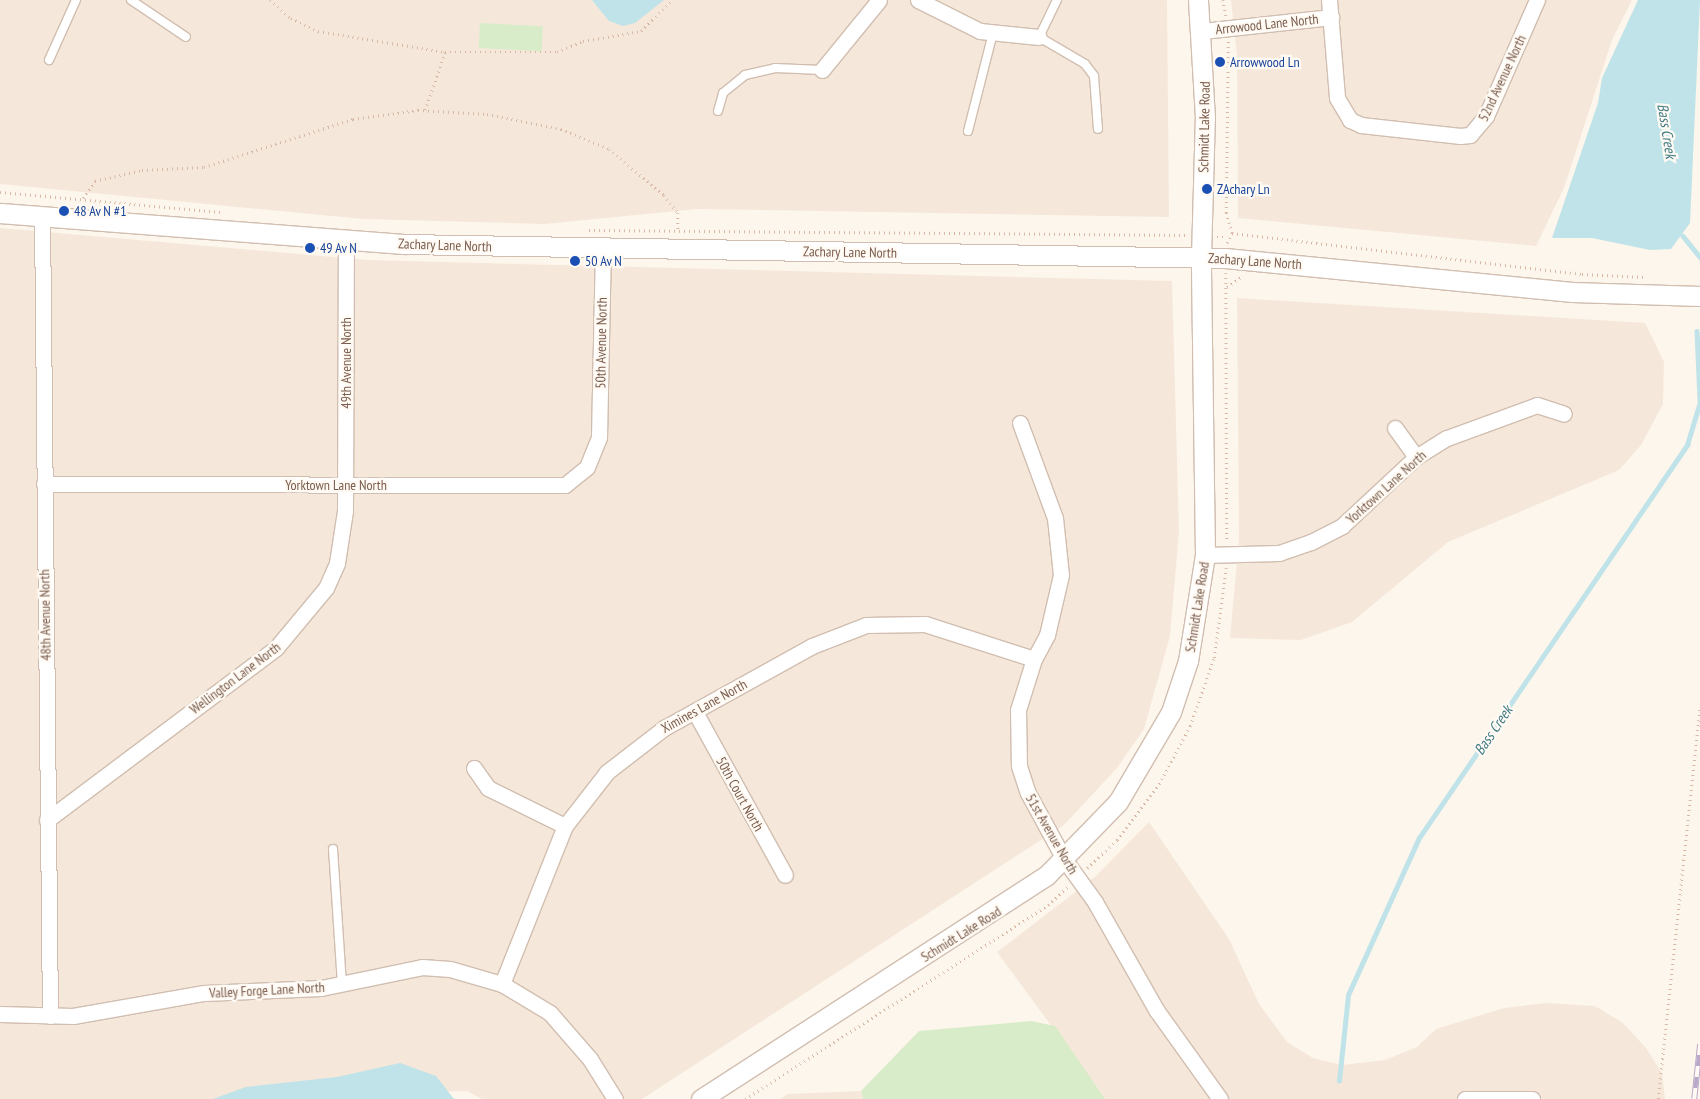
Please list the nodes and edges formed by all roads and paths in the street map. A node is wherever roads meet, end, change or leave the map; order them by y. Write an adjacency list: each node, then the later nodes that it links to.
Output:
1 (76, 0): 20 (lane)
2 (131, 0): 18 (lane)
3 (270, 0): 19 (path)
4 (672, 0): 19 (path)
5 (879, 0): 21 (street)
6 (918, 0): 12 (street)
7 (1057, 0): 17 (lane)
8 (1198, 0): 15 (street, Schmidt Lake Road)
9 (1223, 0): 14 (path)
10 (1329, 0): 13 (street)
11 (1538, 0): 13 (street, 52nd Avenue North)
12 (935, 5): 16 (street)
13 (1331, 16): 14 (street, Arrowood Lane North)
14 (1228, 28): 15 (street, Arrowood Lane North); 33 (path)
15 (1202, 31): 34 (street, Schmidt Lake Road)
16 (993, 33): 17 (street); 25 (lane)
17 (1038, 36): 24 (lane)
18 (186, 37)
19 (444, 52): 22 (path)
20 (49, 60)
21 (822, 70): 23 (lane)
22 (424, 110): 27 (path); 32 (path)
23 (718, 111)
24 (1098, 129)
25 (968, 131)
26 (0, 192): 27 (path)
27 (83, 198): 29 (path)
28 (0, 213): 30 (street, Zachary Lane North)
29 (228, 213)
30 (42, 215): 36 (street, Zachary Lane North); 47 (street, 48th Avenue North)
31 (582, 230): 32 (path)
32 (678, 230): 34 (path)
33 (1232, 233): 35 (path); 40 (path)
34 (1201, 235): 35 (path); 38 (street, Schmidt Lake Road)
35 (1227, 237): 39 (path)
36 (346, 241): 37 (street, Zachary Lane North); 48 (street, 49th Avenue North)
37 (603, 249): 38 (street, Zachary Lane North); 45 (street, 50th Avenue North)
38 (1201, 257): 39 (street, Zachary Lane North); 49 (street, Schmidt Lake Road)
39 (1225, 258): 41 (street, Zachary Lane North); 50 (path)
40 (1656, 277)
41 (1700, 296)
42 (1564, 414): 46 (street, Yorktown Lane North)
43 (1020, 423): 51 (street, 51st Avenue North)
44 (1395, 428): 46 (street)
45 (599, 437): 48 (street, Yorktown Lane North)
46 (1416, 457): 50 (street, Yorktown Lane North)
47 (44, 484): 48 (street, Yorktown Lane North); 55 (street, 48th Avenue North)
48 (346, 484): 55 (street, Wellington Lane North)
49 (1205, 555): 50 (street, Yorktown Lane North); 58 (street, Schmidt Lake Road)
50 (1227, 555): 60 (path)
51 (1034, 659): 53 (street, Ximines Lane North); 58 (street, 51st Avenue North)
52 (1700, 706): 71 (path)
53 (695, 712): 56 (street, Ximines Lane North); 59 (street, 50th Court North)
54 (474, 768): 56 (street)
55 (47, 820): 64 (street, 48th Avenue North)
56 (565, 826): 61 (street, Ximines Lane North)
57 (333, 849): 62 (lane)
58 (1064, 859): 60 (street, 51st Avenue North); 66 (street, Schmidt Lake Road)
59 (785, 875)
60 (1077, 878): 67 (path); 68 (street, 51st Avenue North)
61 (502, 984): 62 (street, Valley Forge Lane North); 65 (street)
62 (342, 986): 64 (street, Valley Forge Lane North)
63 (0, 1014): 64 (street, Valley Forge Lane North)
64 (50, 1016)
65 (615, 1099)
66 (701, 1099)
67 (745, 1099)
68 (1220, 1099)
69 (1465, 1099): 70 (street)
70 (1531, 1099)
71 (1658, 1099)

